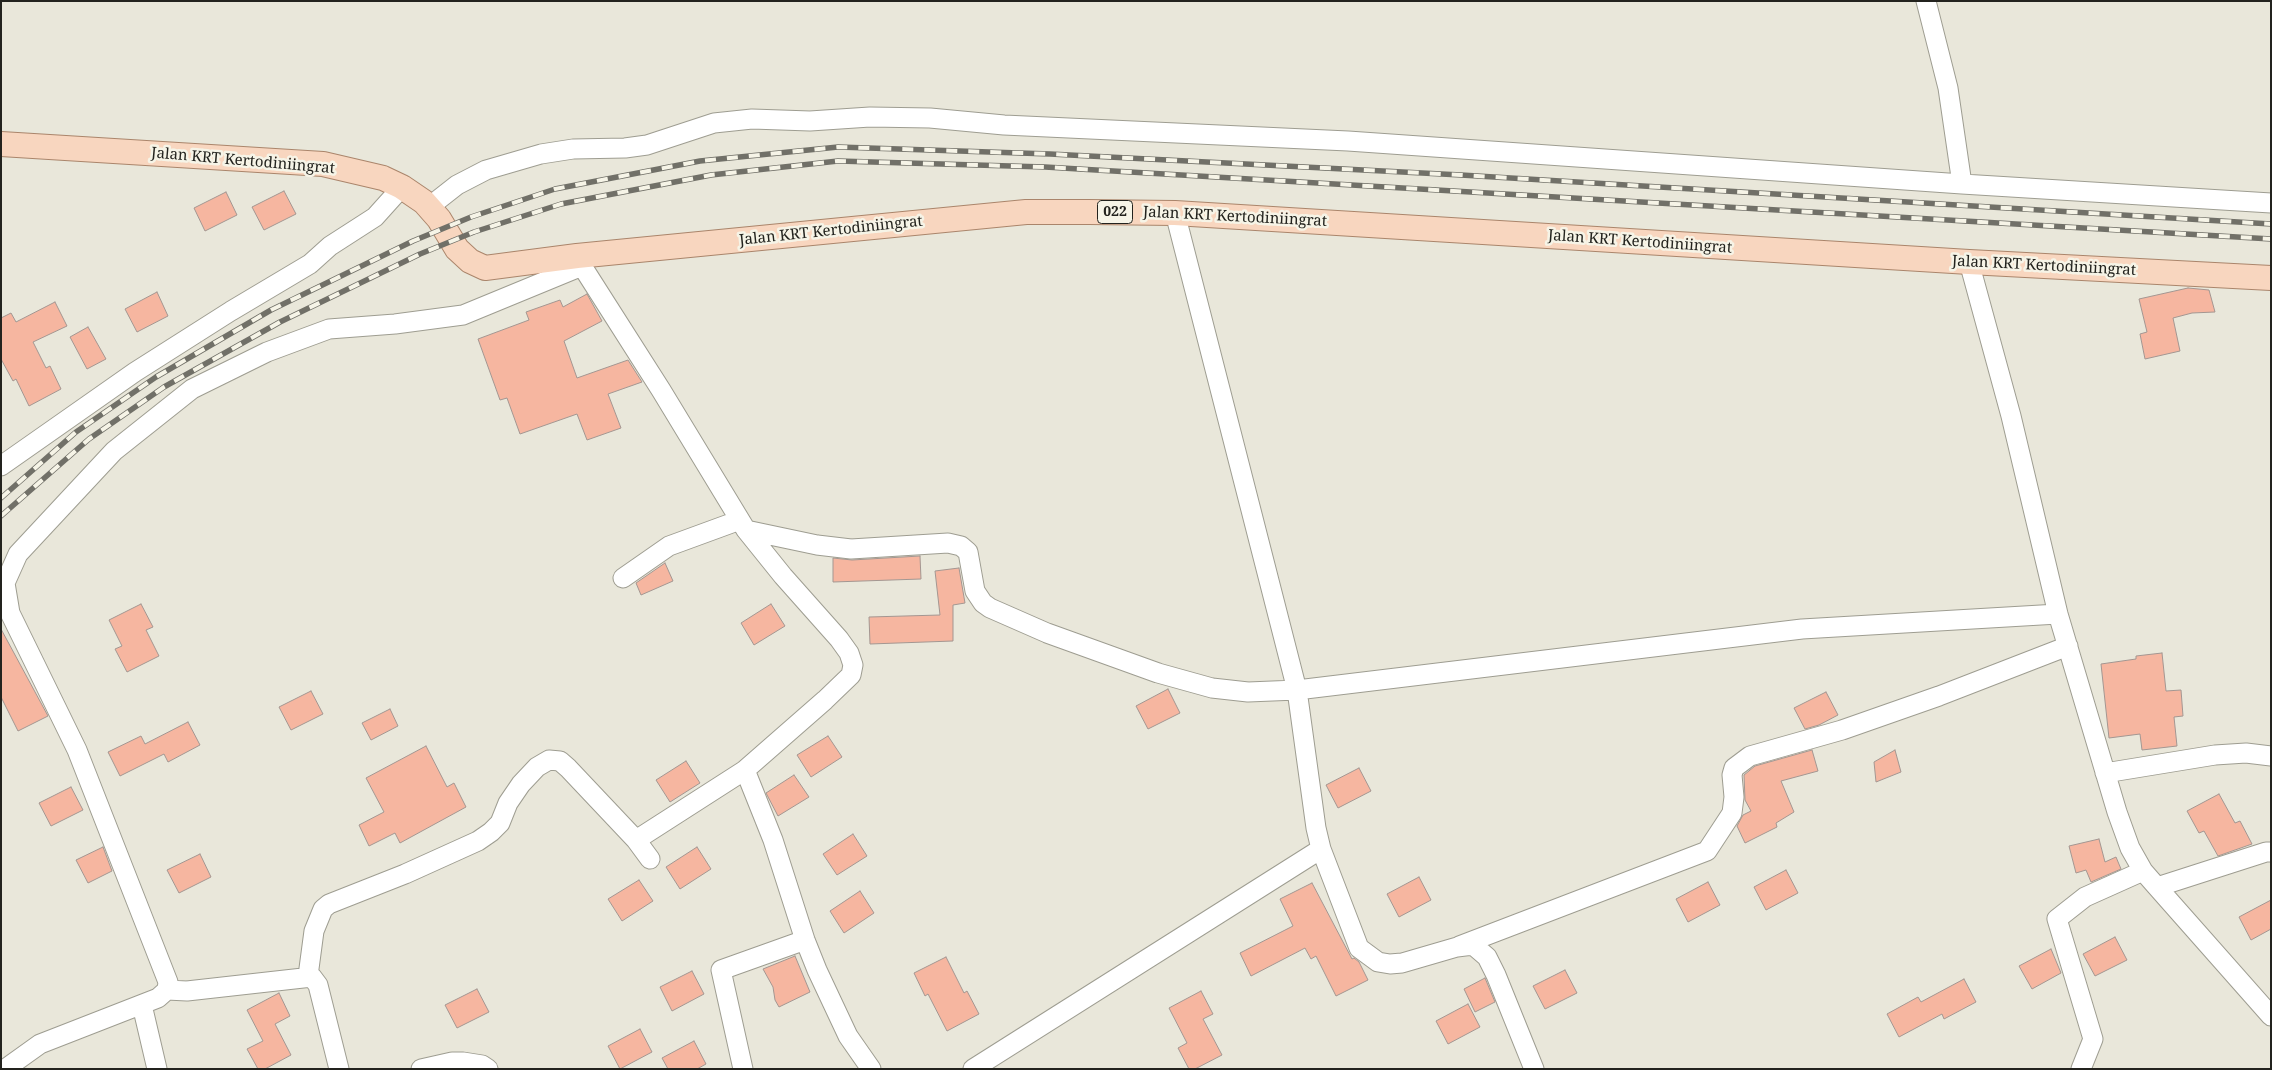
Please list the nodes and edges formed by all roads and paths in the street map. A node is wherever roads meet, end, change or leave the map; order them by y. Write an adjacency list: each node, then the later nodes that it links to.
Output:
1 (1926, 1): 3 (street)
2 (1, 144): 4 (main road, Jalan KRT Kertodiniingrat / 022)
3 (1962, 184): 5 (street); 6 (street)
4 (402, 187): 6 (main road, Jalan KRT Kertodiniingrat / 022); 11 (street)
5 (2271, 203)
6 (429, 207): 8 (main road, Jalan KRT Kertodiniingrat / 022)
7 (1175, 213): 8 (main road, Jalan KRT Kertodiniingrat / 022); 9 (main road, Jalan KRT Kertodiniingrat / 022); 17 (street)
8 (580, 261): 12 (street); 14 (street)
9 (1969, 262): 10 (main road, Jalan KRT Kertodiniingrat / 022); 15 (street)
10 (2271, 278)
11 (1, 466)
12 (743, 525): 13 (street); 17 (street); 19 (street)
13 (623, 578)
14 (3, 584): 30 (street)
15 (2058, 614): 16 (street); 17 (street)
16 (2068, 646): 20 (street); 28 (street)
17 (1297, 690): 22 (street)
18 (2271, 756): 20 (street)
19 (745, 770): 21 (street); 27 (street)
20 (2105, 772): 25 (street)
21 (636, 840): 24 (street); 29 (street)
22 (1322, 849): 28 (street); 40 (street)
23 (2271, 852): 26 (street)
24 (650, 859)
25 (2143, 871): 26 (street); 42 (street)
26 (2157, 887): 32 (street)
27 (805, 940): 38 (street); 39 (street)
28 (1457, 946): 41 (street)
29 (308, 976): 30 (street); 35 (street)
30 (168, 990): 31 (street)
31 (142, 1005): 33 (street); 34 (street)
32 (2271, 1016)
33 (5, 1069)
34 (157, 1069)
35 (339, 1069)
36 (421, 1069): 37 (street)
37 (488, 1069)
38 (743, 1069)
39 (871, 1069)
40 (973, 1069)
41 (1534, 1069)
42 (2081, 1069)

